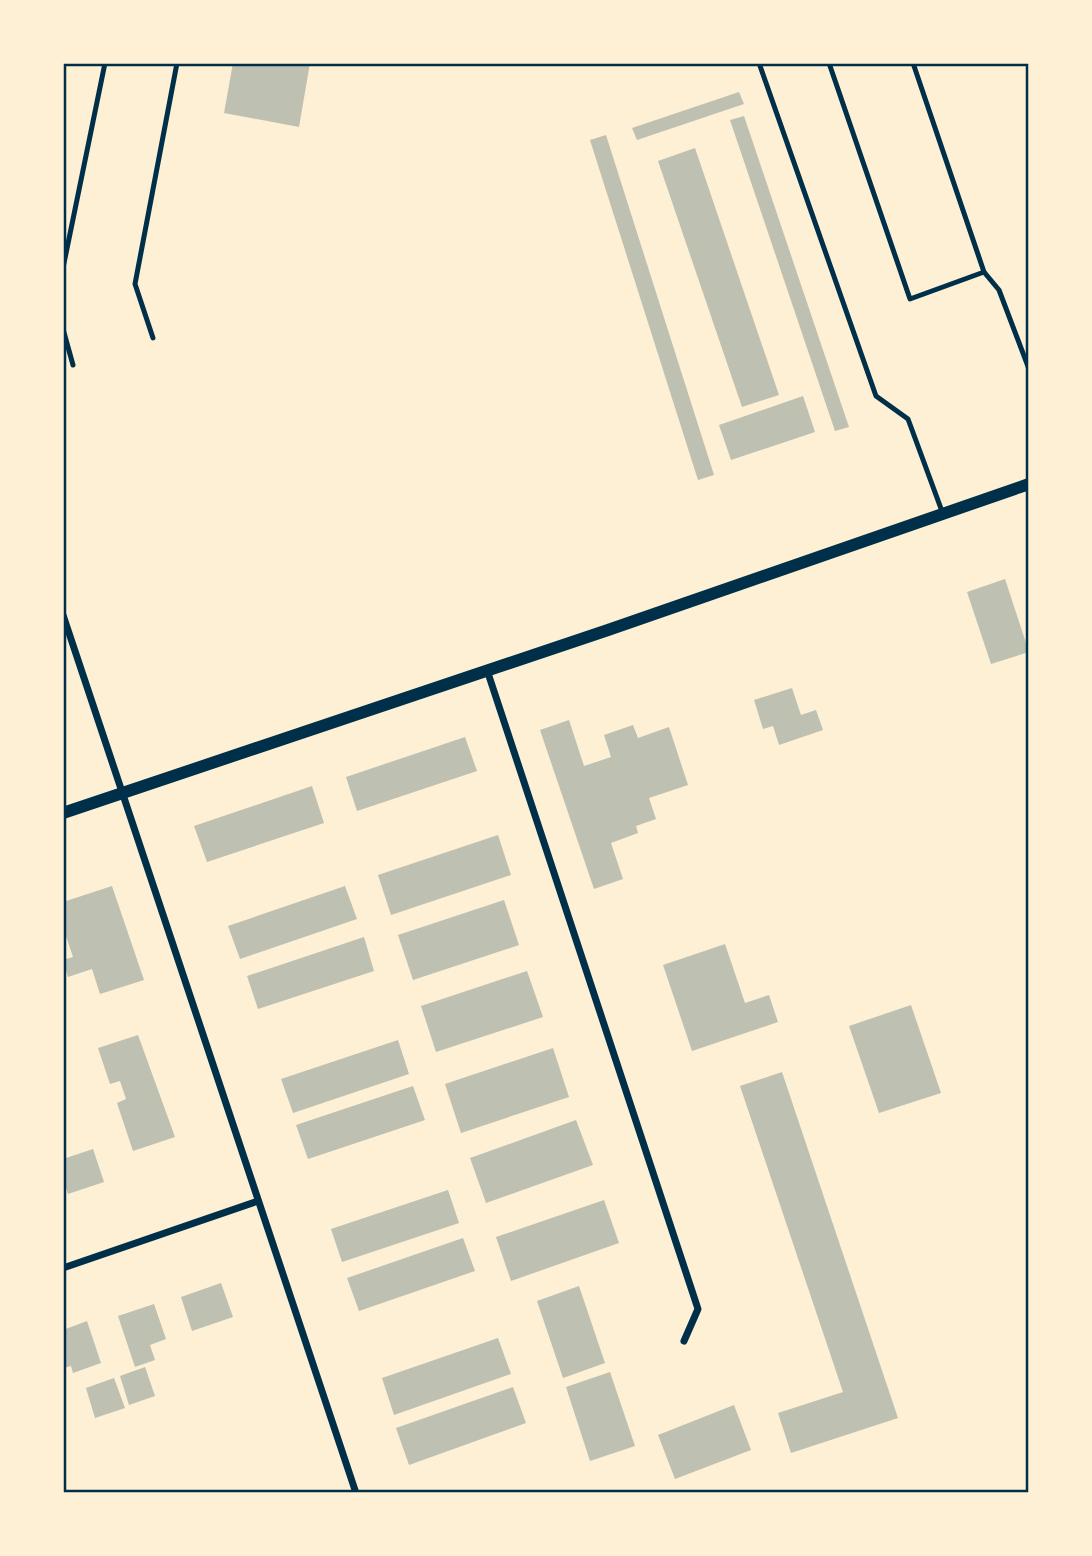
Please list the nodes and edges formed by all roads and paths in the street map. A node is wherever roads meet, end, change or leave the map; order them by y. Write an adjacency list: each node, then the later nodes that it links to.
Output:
1 (104, 63): 6 (lane)
2 (177, 63): 9 (lane)
3 (760, 63): 13 (lane)
4 (828, 63): 7 (lane)
5 (913, 63): 7 (lane)
6 (63, 268)
7 (984, 272): 11 (lane)
8 (63, 329): 10 (lane)
9 (153, 338)
10 (73, 365)
11 (1029, 369)
12 (1029, 484): 13 (street)
13 (943, 514): 15 (street)
14 (63, 615): 16 (street)
15 (487, 669): 16 (street); 20 (street)
16 (121, 793): 17 (street); 18 (street)
17 (63, 813)
18 (258, 1200): 19 (street); 21 (street)
19 (63, 1268)
20 (684, 1341)
21 (356, 1493)

